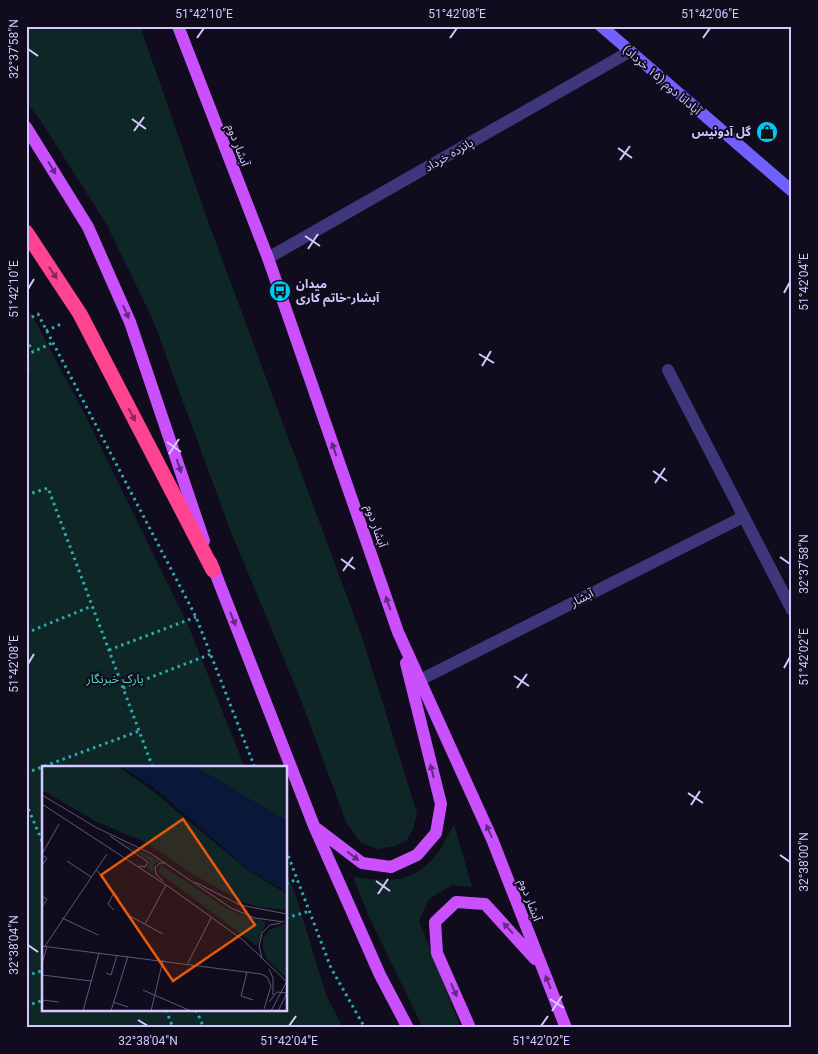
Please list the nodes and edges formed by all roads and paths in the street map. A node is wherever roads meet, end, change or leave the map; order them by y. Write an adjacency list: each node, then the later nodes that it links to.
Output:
1 (178, 26): 7 (main road, آبشار دوم)
2 (602, 26): 3 (main road, آپادانا دوم (۱۵ خرداد))
3 (630, 52): 5 (main road, آپادانا دوم (۱۵ خرداد)); 7 (street, پانزده خرداد)
4 (26, 127): 16 (main road, one-way to 16)
5 (790, 186)
6 (26, 232): 16 (highway, one-way to 16)
7 (268, 258): 20 (main road, آبشار دوم, one-way to 7)
8 (26, 320): 10 (path)
9 (26, 339): 10 (path)
10 (52, 343): 19 (path)
11 (26, 354): 13 (path)
12 (668, 370): 15 (street)
13 (26, 398)
14 (26, 495): 17 (path)
15 (744, 517): 18 (street); 24 (street, آبشار)
16 (213, 570): 33 (main road, one-way to 33)
17 (92, 606): 21 (path); 22 (path)
18 (792, 610)
19 (196, 617): 22 (path); 23 (path)
20 (398, 632): 24 (main road, آبشار دوم); 33 (main road, one-way to 20)
21 (26, 633)
22 (109, 650): 25 (path)
23 (211, 654): 25 (path); 30 (path)
24 (420, 680): 40 (main road, آبشار دوم, one-way to 24)
25 (123, 688): 26 (path)
26 (139, 730): 28 (path); 29 (path)
27 (42, 766): 31 (path)
28 (42, 766)
29 (152, 766)
30 (253, 766)
31 (26, 772)
32 (26, 803): 34 (path)
33 (314, 826): 50 (main road)
34 (42, 841)
35 (288, 855): 36 (path)
36 (298, 879): 37 (path); 38 (path)
37 (288, 883)
38 (310, 911): 39 (path); 49 (path)
39 (288, 917)
40 (540, 964): 51 (main road, one-way to 51); 52 (main road, آبشار دوم, one-way to 40)
41 (42, 971): 42 (path)
42 (26, 976)
43 (42, 1001): 44 (path)
44 (26, 1006)
45 (167, 1012): 47 (path)
46 (197, 1012): 48 (path)
47 (173, 1028)
48 (204, 1028)
49 (365, 1028)
50 (408, 1028)
51 (470, 1028)
52 (566, 1028)

